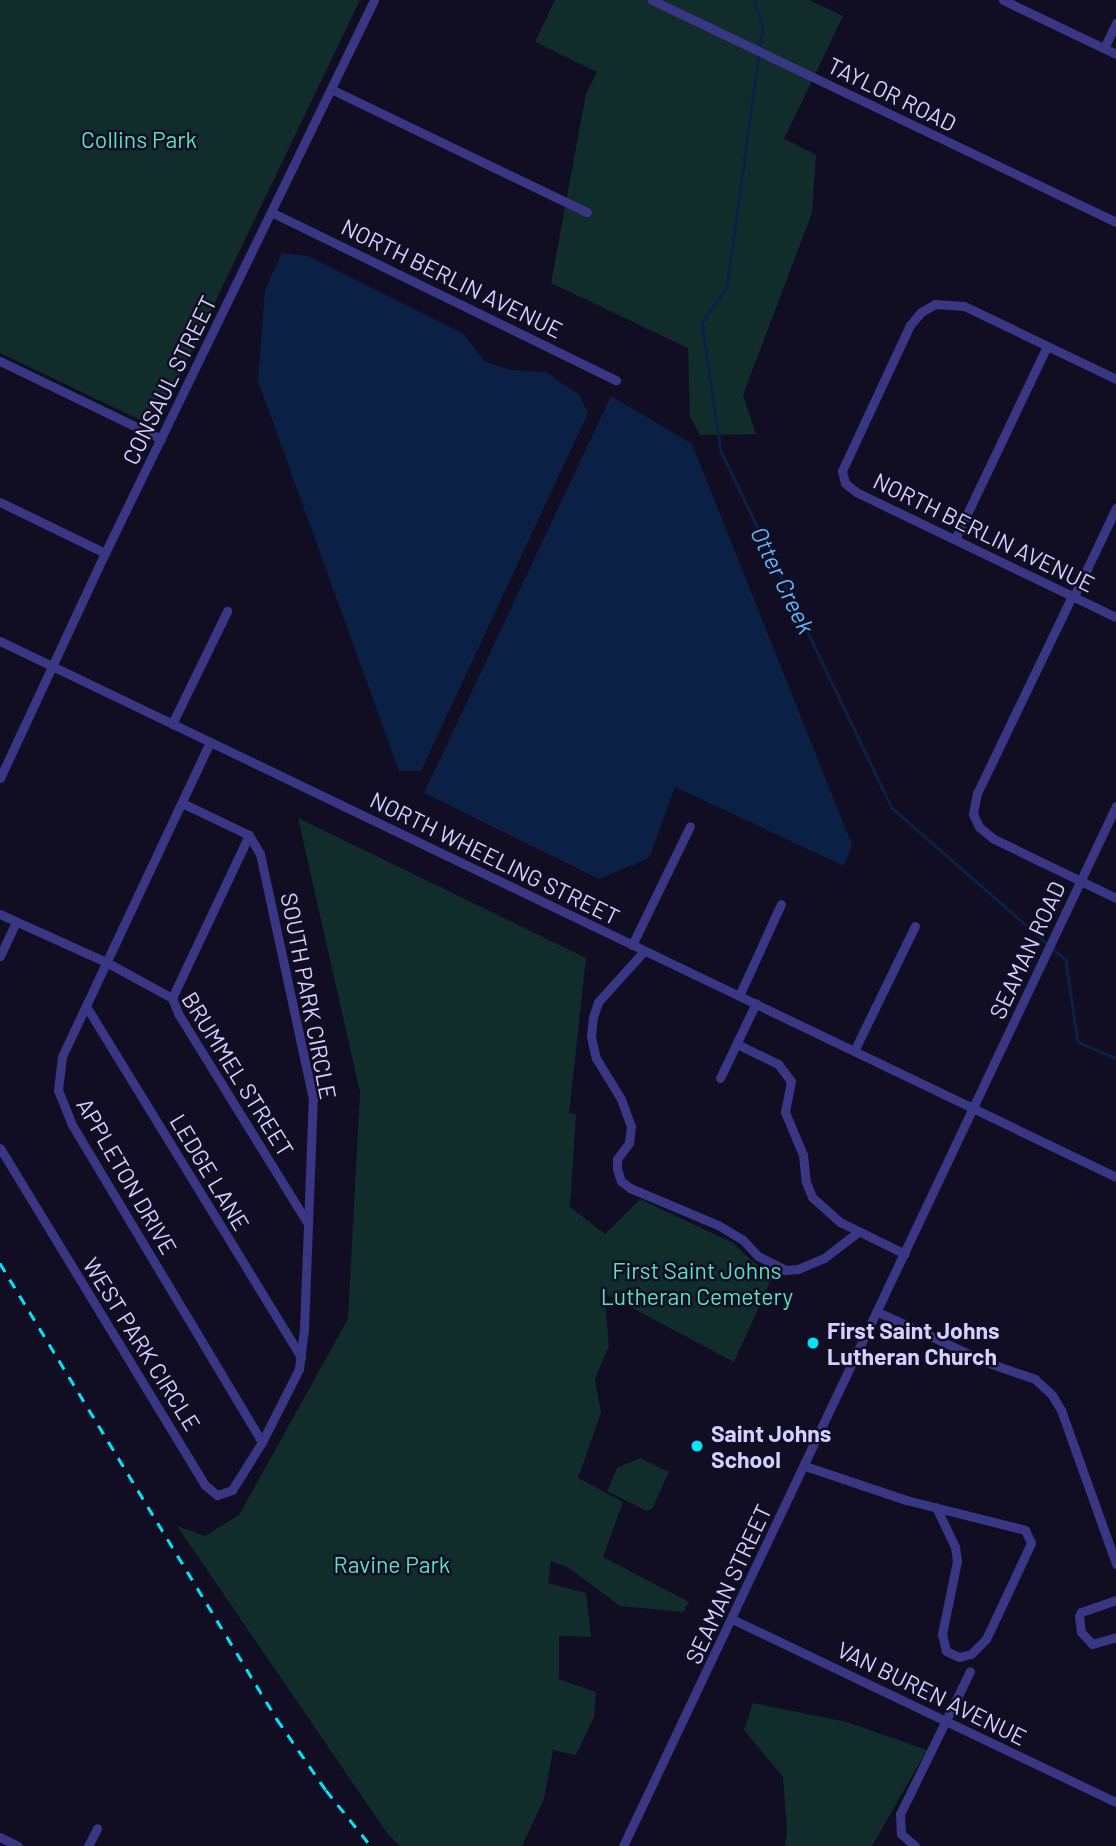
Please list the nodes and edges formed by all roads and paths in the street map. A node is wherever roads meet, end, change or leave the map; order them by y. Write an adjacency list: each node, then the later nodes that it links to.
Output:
1 (374, 0): 7 (street, CONSAUL STREET)
2 (652, 0): 10 (street, TAYLOR ROAD)
3 (1003, 0): 5 (street)
4 (1116, 23): 5 (street)
5 (1104, 48): 6 (street)
6 (1116, 54)
7 (331, 89): 8 (street, CONSAUL STREET); 9 (street)
8 (271, 212): 14 (street, NORTH BERLIN AVENUE); 15 (street, CONSAUL STREET)
9 (587, 212)
10 (1116, 222)
11 (1047, 346): 13 (street); 18 (street); 18 (street, NORTH BERLIN AVENUE)
12 (0, 361): 15 (street)
13 (1116, 379)
14 (616, 380)
15 (161, 439): 19 (street, CONSAUL STREET)
16 (0, 502): 19 (street)
17 (1116, 508): 20 (street)
18 (955, 539): 20 (street, NORTH BERLIN AVENUE)
19 (105, 553): 24 (street, CONSAUL STREET)
20 (1073, 596): 22 (street, NORTH BERLIN AVENUE); 32 (street)
21 (227, 611): 25 (street)
22 (1116, 617)
23 (0, 641): 24 (street, NORTH WHEELING STREET)
24 (52, 666): 25 (street, NORTH WHEELING STREET); 27 (street, CONSAUL STREET)
25 (172, 724): 26 (street, NORTH WHEELING STREET)
26 (210, 742): 28 (street, APPLETON DRIVE); 38 (street, NORTH WHEELING STREET)
27 (0, 778)
28 (182, 803): 31 (street); 41 (street, APPLETON DRIVE)
29 (1116, 806): 32 (street, SEAMAN ROAD)
30 (690, 826): 38 (street)
31 (249, 835): 43 (street); 52 (street, SOUTH PARK CIRCLE)
32 (1081, 881): 33 (street); 49 (street, SEAMAN ROAD)
33 (1116, 898)
34 (781, 904): 42 (street)
35 (0, 914): 36 (street, BRUMMEL STREET)
36 (16, 921): 40 (street); 41 (street, BRUMMEL STREET)
37 (915, 926): 47 (street)
38 (632, 945): 39 (street, NORTH WHEELING STREET)
39 (644, 951): 42 (street, NORTH WHEELING STREET); 53 (street)
40 (0, 956)
41 (106, 962): 43 (street, BRUMMEL STREET); 45 (street, APPLETON DRIVE)
42 (740, 996): 44 (street, NORTH WHEELING STREET)
43 (172, 998): 52 (street, BRUMMEL STREET)
44 (756, 1003): 46 (street); 47 (street, NORTH WHEELING STREET)
45 (86, 1006): 56 (street, LEDGE LANE); 57 (street, APPLETON DRIVE)
46 (737, 1044): 48 (street); 53 (street)
47 (854, 1051): 49 (street, NORTH WHEELING STREET)
48 (720, 1078)
49 (973, 1110): 51 (street, NORTH WHEELING STREET); 54 (street, SEAMAN STREET)
50 (0, 1148): 57 (street, WEST PARK CIRCLE)
51 (1116, 1177)
52 (308, 1224): 56 (street, SOUTH PARK CIRCLE)
53 (858, 1231): 54 (street)
54 (905, 1254): 55 (street, SEAMAN STREET)
55 (878, 1312): 58 (street, SEAMAN STREET); 60 (street)
56 (301, 1357): 57 (street, SOUTH PARK CIRCLE)
57 (261, 1442)
58 (805, 1466): 59 (street); 62 (street, SEAMAN STREET)
59 (936, 1507): 59 (street)
60 (1116, 1563)
61 (1116, 1600): 63 (street)
62 (732, 1619): 65 (street, VAN BUREN AVENUE); 71 (street, SEAMAN STREET)
63 (1116, 1637)
64 (970, 1671): 65 (street)
65 (946, 1721): 66 (street, VAN BUREN AVENUE); 72 (street)
66 (1116, 1802)
67 (97, 1828): 70 (street)
68 (0, 1837): 69 (street)
69 (18, 1846)
70 (88, 1846)
71 (623, 1846)
72 (915, 1846)

